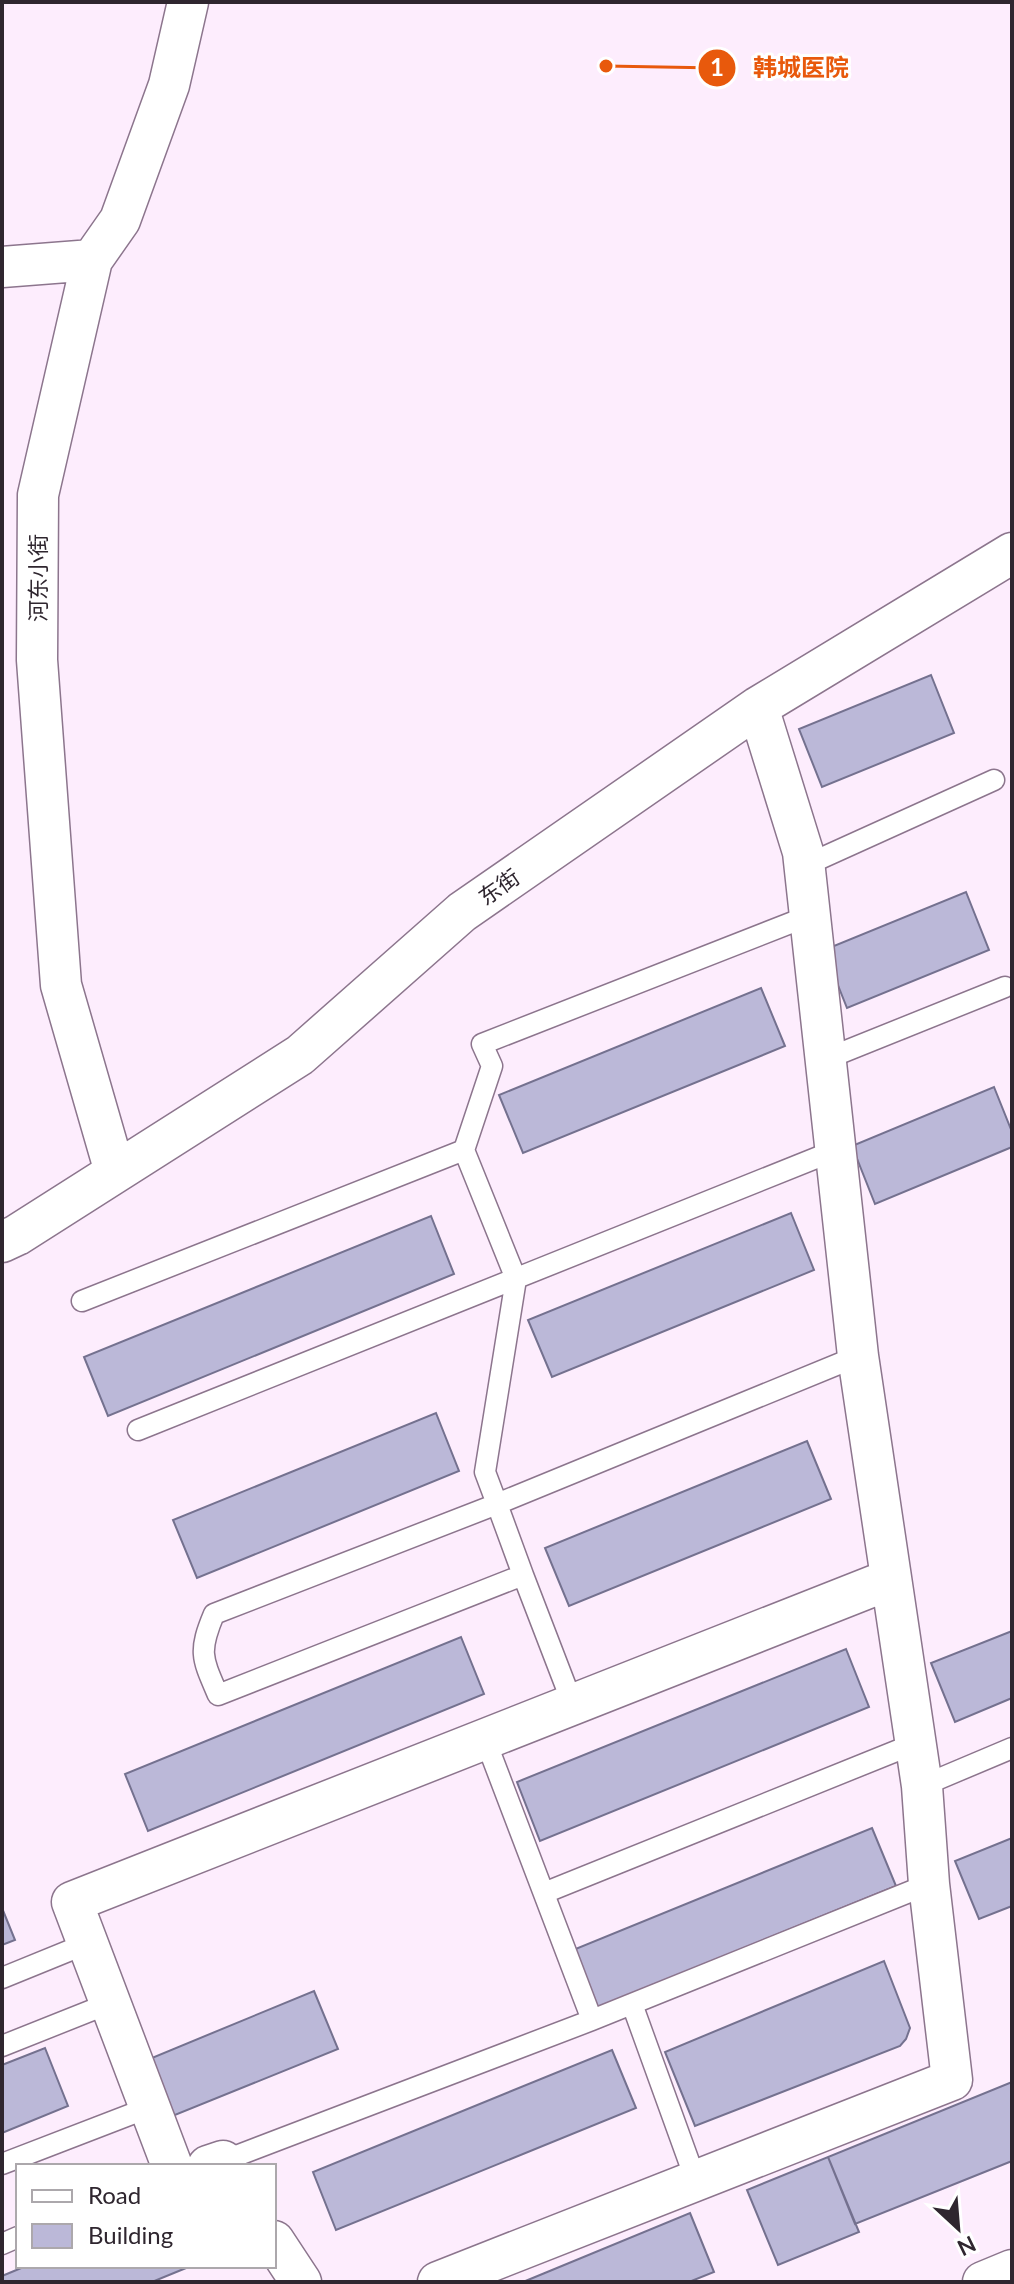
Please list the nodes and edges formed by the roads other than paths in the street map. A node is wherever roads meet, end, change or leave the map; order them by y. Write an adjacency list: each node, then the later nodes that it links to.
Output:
1 (188, 2): 2 (street, 河东小街)
2 (92, 260): 3 (street); 13 (street, 河东小街)
3 (2, 267)
4 (1012, 553): 5 (street, 东街)
5 (758, 707): 7 (street); 13 (street, 东街)
6 (994, 780): 7 (lane)
7 (804, 866): 8 (street)
8 (811, 915): 10 (street); 11 (lane)
9 (1005, 987): 10 (lane)
10 (826, 1059): 12 (street)
11 (464, 1150): 15 (lane); 16 (lane)
12 (836, 1150): 15 (lane); 17 (street)
13 (115, 1172): 14 (street, 东街)
14 (2, 1242)
15 (516, 1279): 18 (lane); 19 (lane)
16 (82, 1301)
17 (858, 1356): 19 (lane); 21 (street)
18 (138, 1430)
19 (497, 1504): 20 (lane); 20 (lane)
20 (523, 1575): 22 (lane)
21 (891, 1579): 22 (street); 24 (street)
22 (573, 1705): 23 (street)
23 (485, 1739): 28 (lane); 29 (street)
24 (916, 1743): 26 (street); 28 (lane)
25 (1012, 1748): 26 (lane)
26 (922, 1786): 27 (street)
27 (929, 1884): 32 (lane); 39 (street)
28 (544, 1893): 33 (lane)
29 (88, 1943): 30 (lane); 31 (street)
30 (2, 1978)
31 (110, 2003): 34 (lane); 35 (street)
32 (632, 2004): 33 (lane); 39 (lane)
33 (592, 2020): 38 (lane)
34 (2, 2046)
35 (150, 2107): 36 (lane); 37 (street)
36 (2, 2164)
37 (171, 2164)
38 (219, 2164)
39 (696, 2181): 43 (street)
40 (276, 2244): 42 (street)
41 (1012, 2270): 44 (street)
42 (301, 2282)
43 (438, 2282)
44 (983, 2282)

